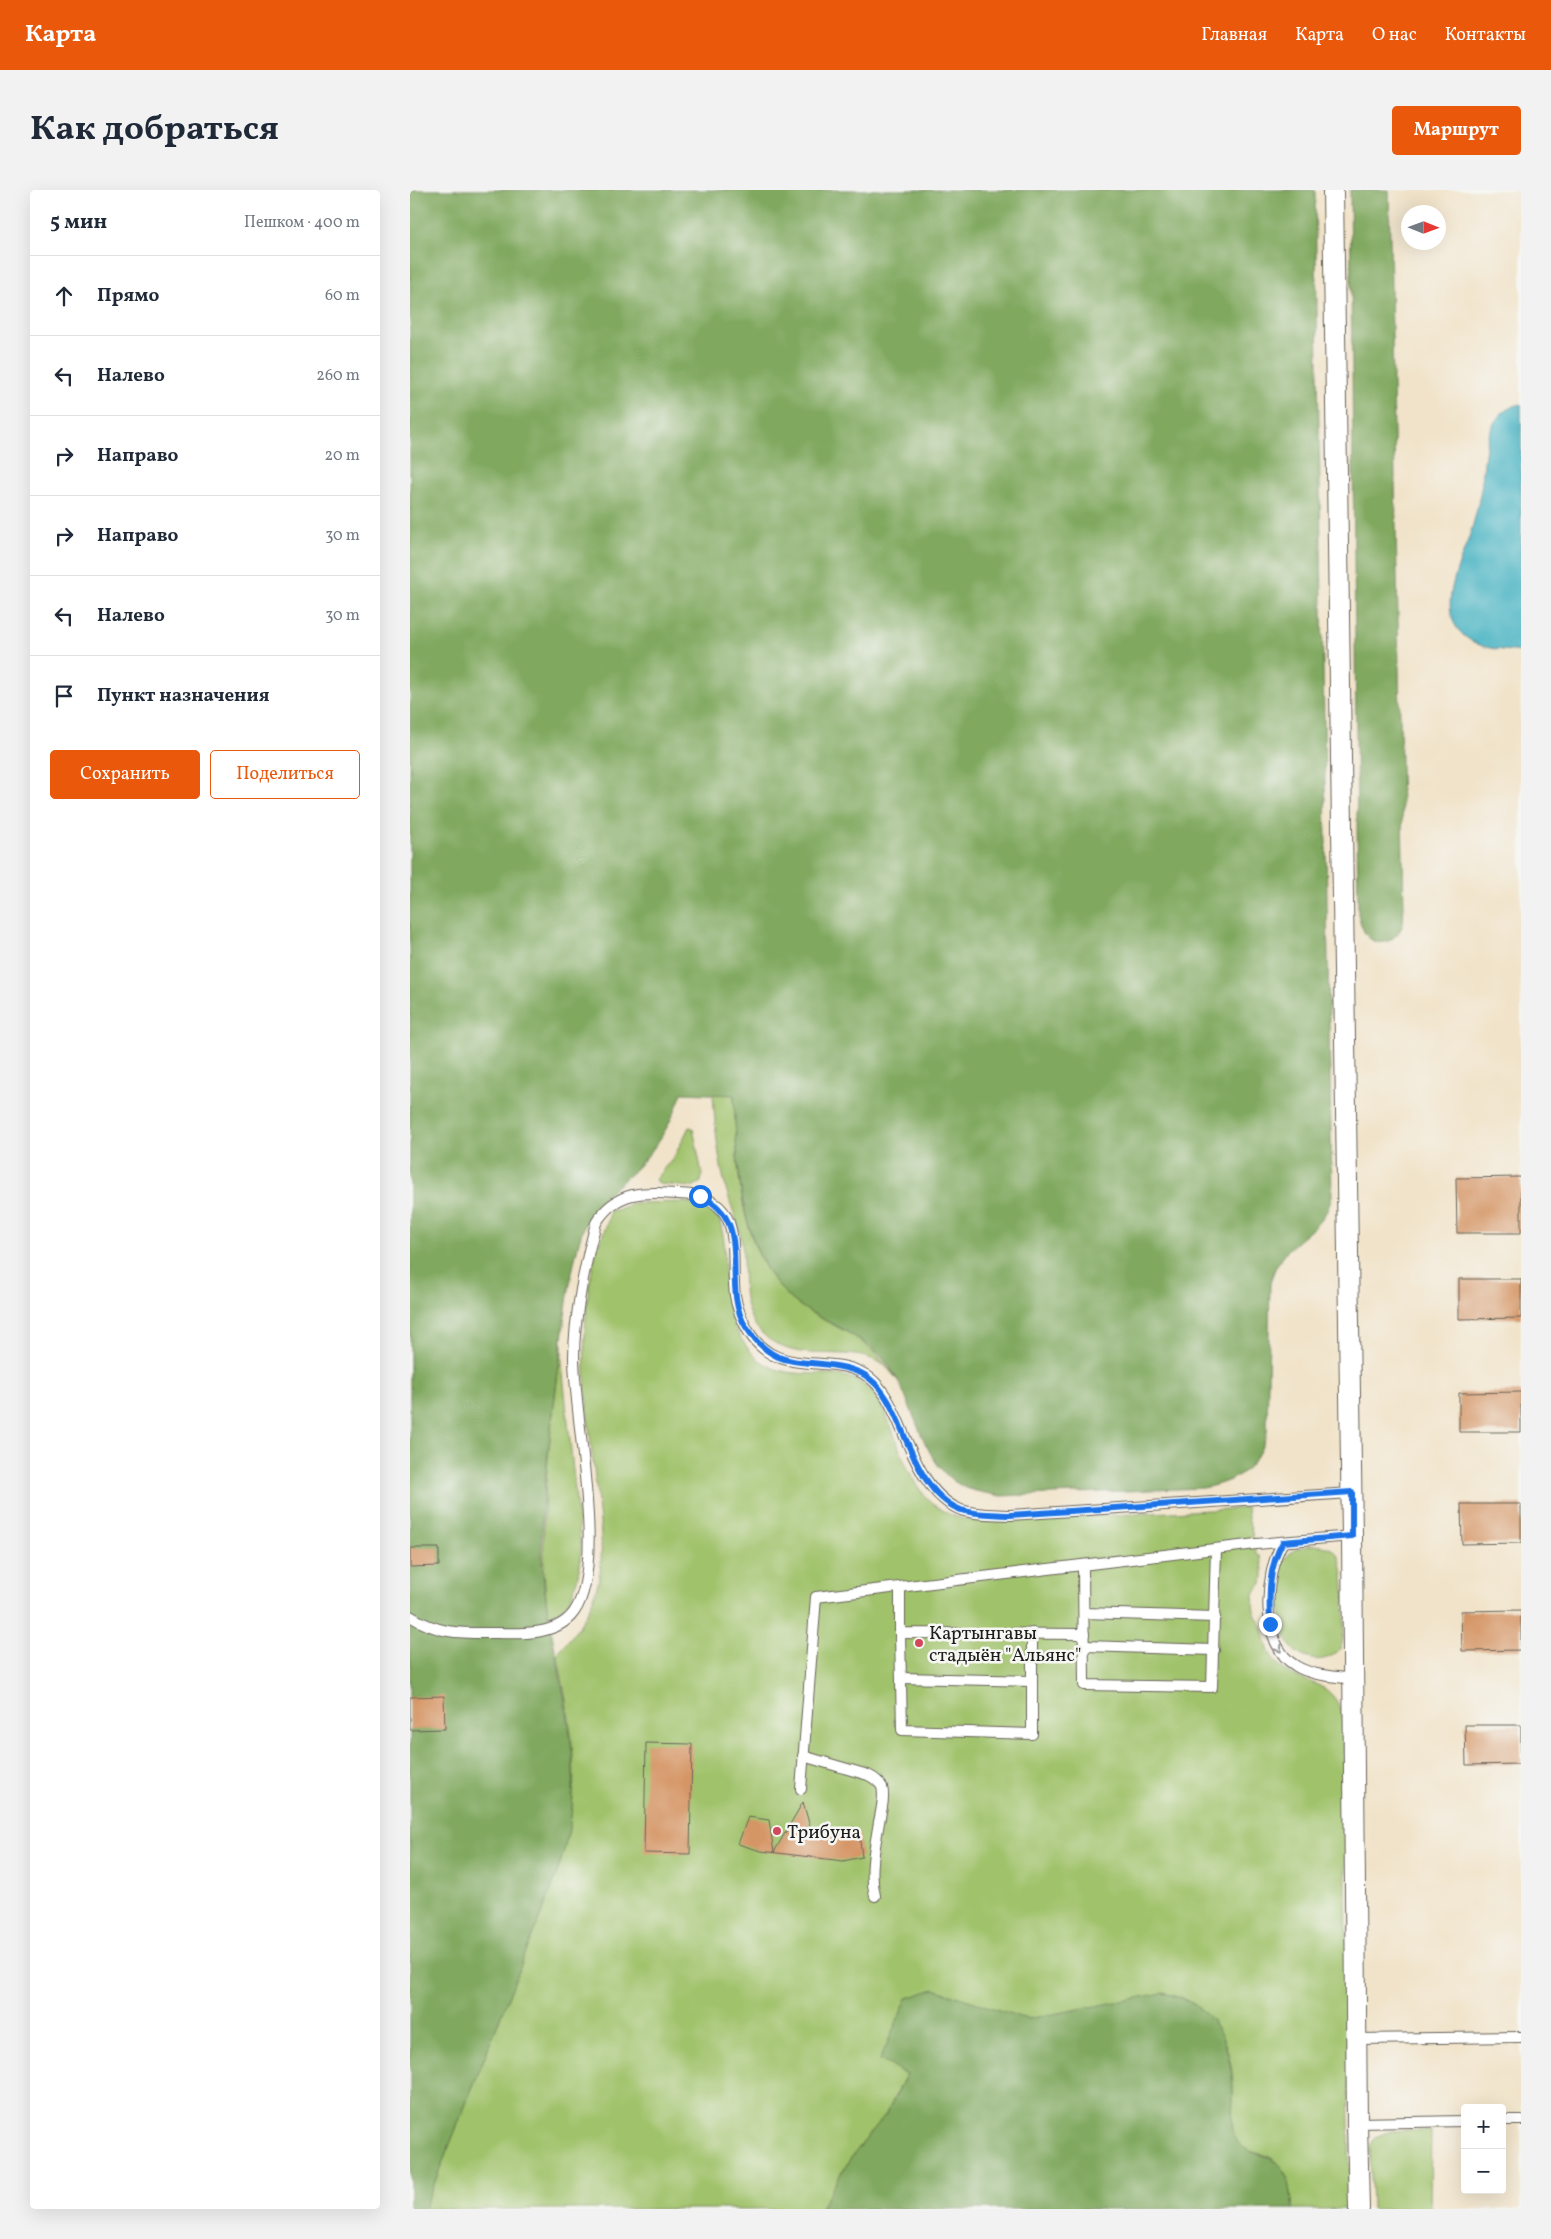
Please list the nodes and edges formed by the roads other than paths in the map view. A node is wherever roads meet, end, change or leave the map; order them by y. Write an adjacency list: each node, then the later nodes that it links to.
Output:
1 (1333, 190): 2 (street)
2 (1352, 1492): 3 (street); 9 (lane)
3 (1352, 1536): 4 (lane); 17 (street)
4 (1283, 1542): 5 (lane); 17 (lane, one-way to 17)
5 (1216, 1549): 6 (lane); 10 (lane)
6 (1083, 1566): 7 (lane); 8 (lane)
7 (900, 1588): 11 (lane); 19 (lane)
8 (1084, 1613): 10 (lane); 13 (lane)
9 (410, 1616)
10 (1215, 1617): 15 (lane)
11 (900, 1633): 12 (lane); 16 (lane)
12 (1032, 1633): 13 (lane); 18 (lane)
13 (1084, 1634): 14 (lane)
14 (1084, 1646): 15 (lane); 15 (lane)
15 (1214, 1650)
16 (901, 1678): 18 (lane); 18 (lane)
17 (1353, 1679): 23 (street)
18 (1032, 1681)
19 (803, 1756): 20 (lane); 21 (lane)
20 (801, 1789)
21 (875, 1896)
22 (1521, 2037): 23 (lane)
23 (1356, 2039): 27 (street)
24 (1506, 2120): 25 (lane)
25 (1521, 2120)
26 (1461, 2121): 27 (lane)
27 (1356, 2123): 28 (street)
28 (1359, 2209)

